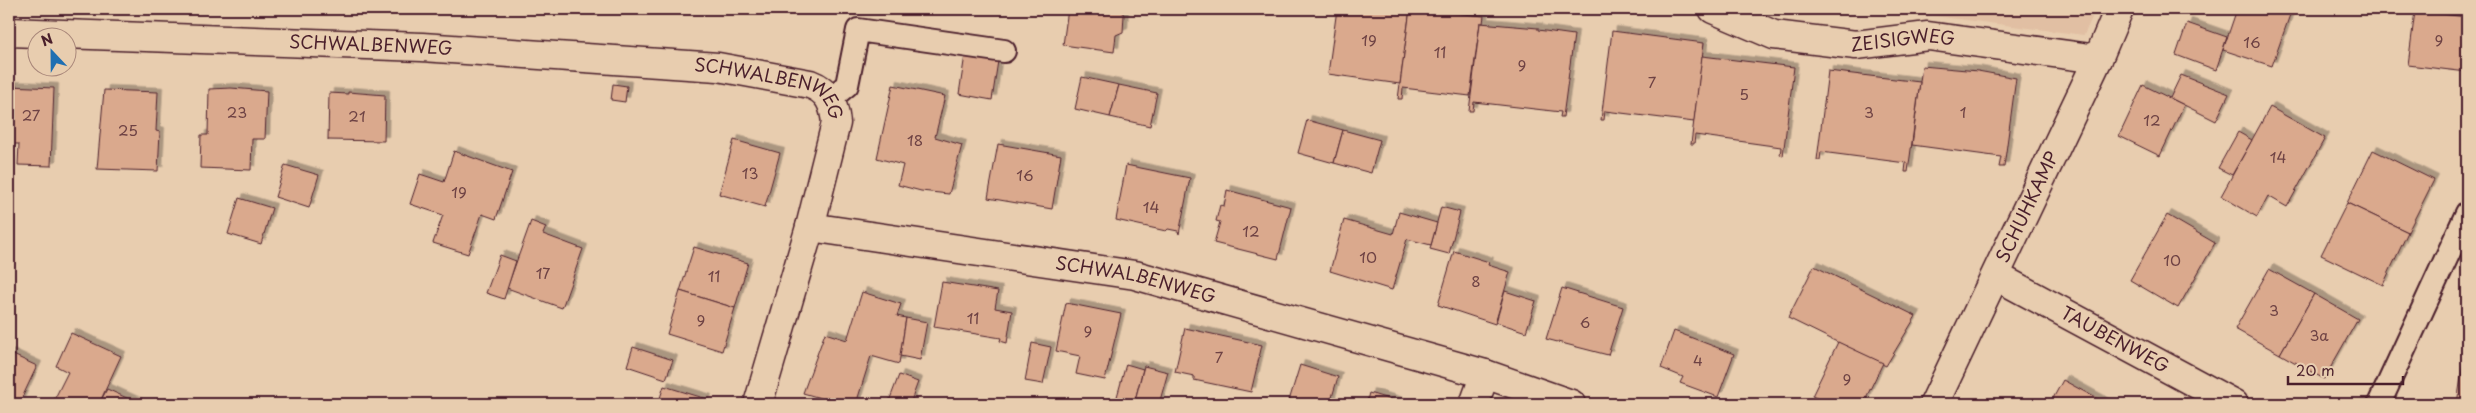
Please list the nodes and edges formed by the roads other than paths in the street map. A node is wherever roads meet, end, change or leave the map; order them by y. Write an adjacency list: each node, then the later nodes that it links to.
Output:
1 (1713, 9): 5 (street, ZEISIGWEG)
2 (2118, 9): 5 (street, SCHUHKAMP)
3 (9, 32): 6 (street, SCHWALBENWEG)
4 (1004, 51): 6 (lane)
5 (2098, 59): 9 (street, SCHUHKAMP)
6 (830, 100): 8 (street, SCHWALBENWEG)
7 (2467, 213): 16 (lane)
8 (810, 227): 10 (street, SCHWALBENWEG); 11 (street)
9 (1996, 276): 14 (street, SCHUHKAMP); 15 (street, TAUBENWEG)
10 (1485, 374): 12 (street); 13 (street, SCHWALBENWEG)
11 (758, 404)
12 (1474, 404)
13 (1571, 404)
14 (1934, 404)
15 (2234, 404)
16 (2380, 404)

